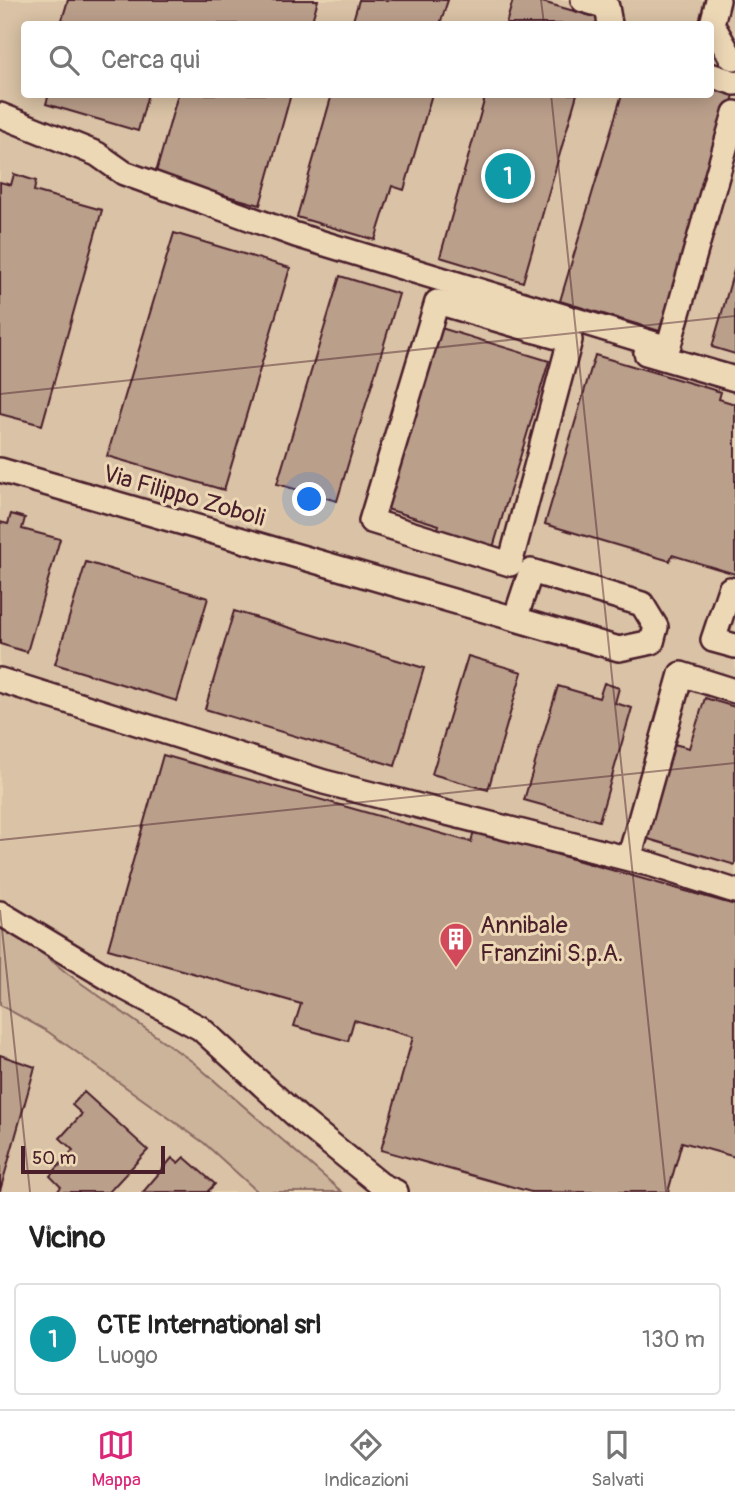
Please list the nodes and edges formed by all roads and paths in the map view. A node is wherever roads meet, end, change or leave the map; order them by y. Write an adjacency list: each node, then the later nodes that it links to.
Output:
1 (583, 0): 3 (street)
2 (718, 0): 4 (street)
3 (609, 21)
4 (713, 21)
5 (714, 27): 6 (street)
6 (735, 58)
7 (714, 76): 8 (street)
8 (735, 83)
9 (735, 113): 11 (street)
10 (0, 115): 11 (street)
11 (564, 328): 11 (street); 12 (street)
12 (735, 379)
13 (0, 470): 15 (street, Via Filippo Zoboli)
14 (730, 589): 16 (street)
15 (514, 619): 15 (street, Via Filippo Zoboli)
16 (735, 646)
17 (0, 680): 19 (street)
18 (735, 691): 19 (street)
19 (629, 859): 20 (street)
20 (735, 891)
21 (0, 913): 22 (street)
22 (396, 1192)

